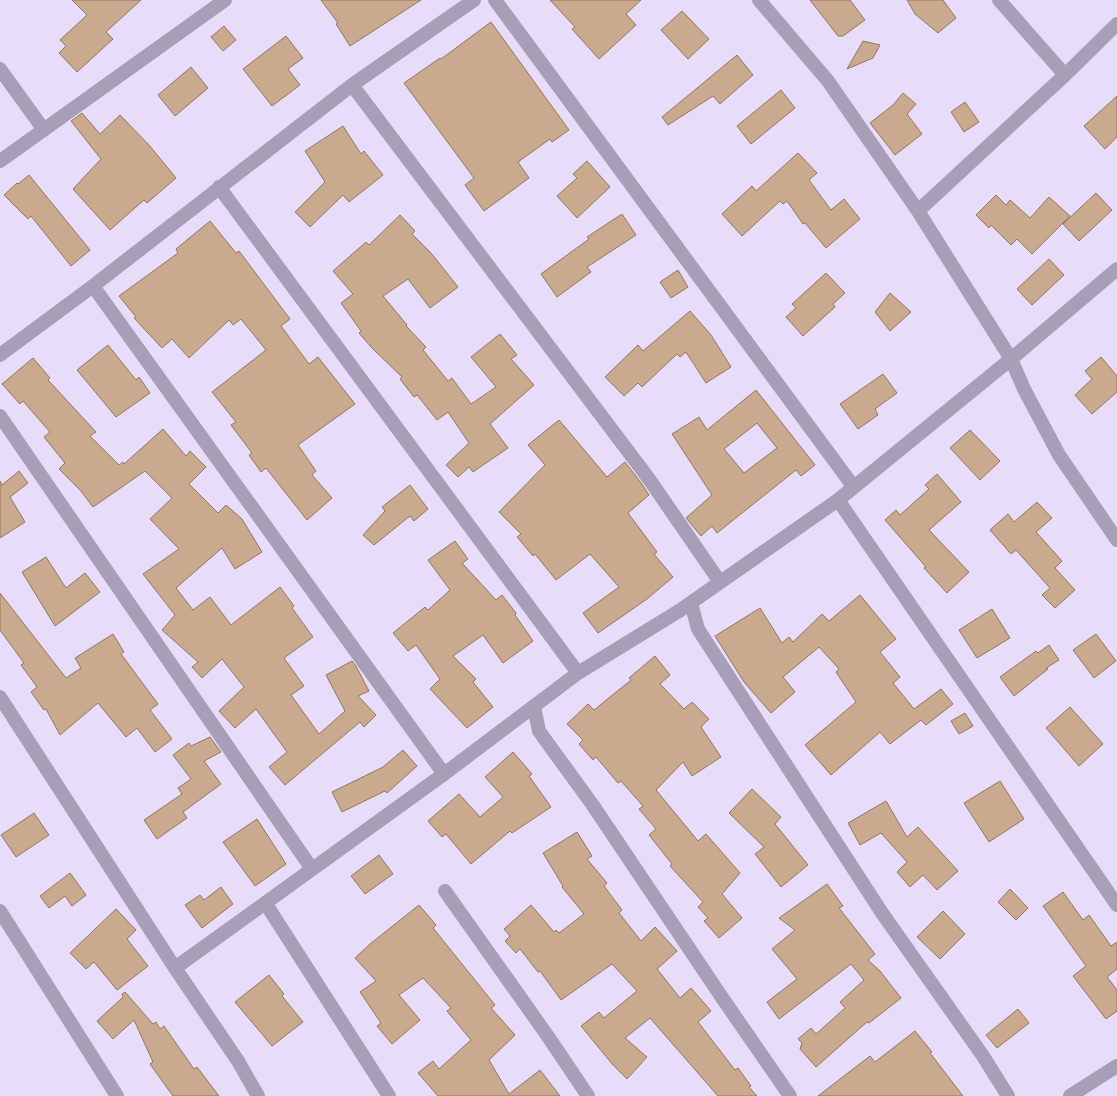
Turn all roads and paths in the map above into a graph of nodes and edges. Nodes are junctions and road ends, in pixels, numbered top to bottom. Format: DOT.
graph roads {
  1 [pos="225,0"];
  2 [pos="474,0"];
  3 [pos="495,0"];
  4 [pos="759,0"];
  5 [pos="999,0"];
  6 [pos="1117,24"];
  7 [pos="0,69"];
  8 [pos="1065,75"];
  9 [pos="352,85"];
  10 [pos="44,130"];
  11 [pos="0,162"];
  12 [pos="219,187"];
  13 [pos="918,211"];
  14 [pos="1117,269"];
  15 [pos="93,286"];
  16 [pos="0,355"];
  17 [pos="1010,359"];
  18 [pos="0,416"];
  19 [pos="853,486"];
  20 [pos="838,500"];
  21 [pos="1117,540"];
  22 [pos="720,582"];
  23 [pos="691,603"];
  24 [pos="578,673"];
  25 [pos="0,697"];
  26 [pos="534,707"];
  27 [pos="444,774"];
  28 [pos="312,869"];
  29 [pos="445,891"];
  30 [pos="266,904"];
  31 [pos="1117,905"];
  32 [pos="0,911"];
  33 [pos="175,968"];
  34 [pos="1117,1066"];
  35 [pos="116,1096"];
  36 [pos="258,1096"];
  37 [pos="388,1096"];
  38 [pos="588,1096"];
  39 [pos="790,1096"];
  40 [pos="1008,1096"];
  41 [pos="1070,1096"];
  1 -- 10 [label="street"];
  2 -- 9 [label="street"];
  3 -- 19 [label="street"];
  4 -- 13 [label="street"];
  5 -- 8 [label="street"];
  6 -- 8 [label="street"];
  7 -- 10 [label="street"];
  8 -- 13 [label="street"];
  9 -- 12 [label="street"];
  9 -- 22 [label="street"];
  10 -- 11 [label="street"];
  12 -- 15 [label="street"];
  12 -- 24 [label="street"];
  13 -- 17 [label="street"];
  14 -- 17 [label="street"];
  15 -- 16 [label="street"];
  15 -- 27 [label="street"];
  17 -- 19 [label="street"];
  17 -- 21 [label="street"];
  18 -- 28 [label="street"];
  19 -- 20 [label="street"];
  20 -- 22 [label="street"];
  20 -- 31 [label="street"];
  22 -- 23 [label="street"];
  23 -- 24 [label="street"];
  23 -- 40 [label="street"];
  24 -- 26 [label="street"];
  25 -- 33 [label="street"];
  26 -- 27 [label="street"];
  26 -- 39 [label="street"];
  27 -- 28 [label="street"];
  28 -- 30 [label="street"];
  29 -- 38 [label="street"];
  30 -- 33 [label="street"];
  30 -- 37 [label="street"];
  32 -- 35 [label="street"];
  33 -- 36 [label="street"];
  34 -- 41 [label="street"];
}
